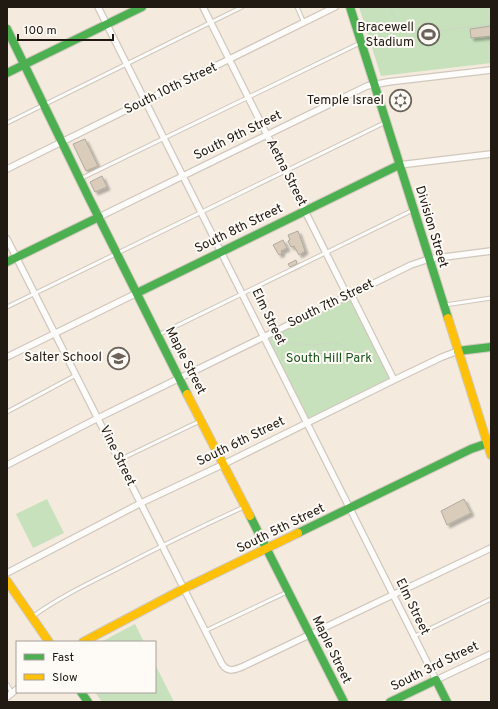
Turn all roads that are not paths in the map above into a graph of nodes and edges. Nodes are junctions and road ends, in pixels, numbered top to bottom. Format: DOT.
graph roads {
  1 [pos="98,7"];
  2 [pos="142,7"];
  3 [pos="203,7"];
  4 [pos="242,7"];
  5 [pos="297,7"];
  6 [pos="335,7"];
  7 [pos="350,7"];
  8 [pos="210,22"];
  9 [pos="304,23"];
  10 [pos="107,24"];
  11 [pos="7,29"];
  12 [pos="361,42"];
  13 [pos="229,60"];
  14 [pos="127,63"];
  15 [pos="24,65"];
  16 [pos="491,70"];
  17 [pos="7,73"];
  18 [pos="374,84"];
  19 [pos="248,97"];
  20 [pos="146,101"];
  21 [pos="43,105"];
  22 [pos="386,122"];
  23 [pos="7,123"];
  24 [pos="267,135"];
  25 [pos="165,138"];
  26 [pos="62,143"];
  27 [pos="491,154"];
  28 [pos="399,165"];
  29 [pos="7,169"];
  30 [pos="285,172"];
  31 [pos="184,176"];
  32 [pos="80,179"];
  33 [pos="305,210"];
  34 [pos="413,210"];
  35 [pos="202,212"];
  36 [pos="99,216"];
  37 [pos="7,239"];
  38 [pos="491,251"];
  39 [pos="222,252"];
  40 [pos="117,253"];
  41 [pos="326,253"];
  42 [pos="16,257"];
  43 [pos="428,259"];
  44 [pos="7,262"];
  45 [pos="35,293"];
  46 [pos="137,293"];
  47 [pos="242,293"];
  48 [pos="349,295"];
  49 [pos="491,298"];
  50 [pos="443,306"];
  51 [pos="7,307"];
  52 [pos="54,333"];
  53 [pos="158,335"];
  54 [pos="264,336"];
  55 [pos="491,347"];
  56 [pos="458,351"];
  57 [pos="7,357"];
  58 [pos="76,375"];
  59 [pos="180,378"];
  60 [pos="394,380"];
  61 [pos="7,412"];
  62 [pos="98,418"];
  63 [pos="202,420"];
  64 [pos="307,424"];
  65 [pos="489,442"];
  66 [pos="491,455"];
  67 [pos="119,460"];
  68 [pos="224,464"];
  69 [pos="7,465"];
  70 [pos="141,504"];
  71 [pos="245,506"];
  72 [pos="350,509"];
  73 [pos="162,545"];
  74 [pos="491,548"];
  75 [pos="267,549"];
  76 [pos="7,573"];
  77 [pos="7,580"];
  78 [pos="184,589"];
  79 [pos="288,591"];
  80 [pos="393,596"];
  81 [pos="491,599"];
  82 [pos="32,617"];
  83 [pos="205,631"];
  84 [pos="310,635"];
  85 [pos="414,637"];
  86 [pos="48,641"];
  87 [pos="85,641"];
  88 [pos="491,654"];
  89 [pos="436,680"];
  90 [pos="7,684"];
  91 [pos="15,691"];
  92 [pos="82,693"];
  93 [pos="7,697"];
  94 [pos="88,702"];
  95 [pos="344,702"];
  96 [pos="390,702"];
  97 [pos="447,702"];
  1 -- 10 [label="street, Elm Street"];
  2 -- 10 [label="street"];
  3 -- 8 [label="street, Aetna Street"];
  4 -- 8 [label="lane"];
  5 -- 9 [label="lane"];
  6 -- 9 [label="street, South 10th Street"];
  7 -- 12 [label="street, Division Street"];
  8 -- 13 [label="street, Aetna Street"];
  8 -- 14 [label="lane"];
  9 -- 13 [label="street, South 10th Street"];
  10 -- 14 [label="street, Elm Street"];
  10 -- 15 [label="street"];
  11 -- 15 [label="street, Maple Street"];
  12 -- 18 [label="street, Division Street"];
  12 -- 19 [label="lane"];
  13 -- 19 [label="street, Aetna Street"];
  13 -- 20 [label="street, South 10th Street"];
  14 -- 20 [label="street, Elm Street"];
  14 -- 21 [label="lane"];
  15 -- 17 [label="street"];
  15 -- 21 [label="street, Maple Street"];
  16 -- 18 [label="street, South 9th Street"];
  18 -- 22 [label="street, Division Street"];
  18 -- 24 [label="street, South 9th Street"];
  19 -- 24 [label="street, Aetna Street"];
  19 -- 25 [label="lane"];
  20 -- 25 [label="street, Elm Street"];
  20 -- 26 [label="street, South 10th Street"];
  21 -- 23 [label="lane"];
  21 -- 26 [label="street, Maple Street"];
  22 -- 28 [label="street, Division Street"];
  22 -- 30 [label="lane"];
  24 -- 30 [label="street, Aetna Street"];
  24 -- 31 [label="street, South 9th Street"];
  25 -- 31 [label="street, Elm Street"];
  25 -- 32 [label="lane"];
  26 -- 29 [label="street, South 10th Street"];
  26 -- 32 [label="street, Maple Street"];
  27 -- 28 [label="street, South 8th Street"];
  28 -- 33 [label="street, South 8th Street"];
  28 -- 34 [label="street, Division Street"];
  30 -- 33 [label="street, Aetna Street"];
  30 -- 35 [label="lane"];
  31 -- 35 [label="street, Elm Street"];
  31 -- 36 [label="street, South 9th Street"];
  32 -- 36 [label="street, Maple Street"];
  33 -- 39 [label="street, South 8th Street"];
  33 -- 41 [label="street, Aetna Street"];
  34 -- 41 [label="lane"];
  34 -- 43 [label="street, Division Street"];
  35 -- 39 [label="street, Elm Street"];
  35 -- 40 [label="lane"];
  36 -- 40 [label="street, Maple Street"];
  36 -- 42 [label="street, South 9th Street"];
  37 -- 42 [label="street, Vine Street"];
  38 -- 43 [label="street, South 7th Street"];
  39 -- 46 [label="street, South 8th Street"];
  39 -- 47 [label="street, Elm Street"];
  40 -- 45 [label="lane"];
  40 -- 46 [label="street, Maple Street"];
  41 -- 47 [label="lane"];
  41 -- 48 [label="street, Aetna Street"];
  42 -- 44 [label="street, South 9th Street"];
  42 -- 45 [label="street, Vine Street"];
  43 -- 48 [label="street, South 7th Street"];
  43 -- 50 [label="street, Division Street"];
  45 -- 51 [label="lane"];
  45 -- 52 [label="street, Vine Street"];
  46 -- 52 [label="street, South 8th Street"];
  46 -- 53 [label="street, Maple Street"];
  47 -- 53 [label="lane"];
  47 -- 54 [label="street, Elm Street"];
  48 -- 54 [label="street, South 7th Street"];
  48 -- 60 [label="street, Aetna Street"];
  49 -- 50 [label="lane"];
  50 -- 56 [label="street, Division Street"];
  52 -- 57 [label="street, South 8th Street"];
  52 -- 58 [label="street, Vine Street"];
  53 -- 59 [label="street, Maple Street"];
  54 -- 59 [label="street, South 7th Street"];
  54 -- 64 [label="street, Elm Street"];
  55 -- 56 [label="street, South 6th Street"];
  56 -- 60 [label="street, South 6th Street"];
  56 -- 65 [label="street, Division Street"];
  58 -- 61 [label="lane"];
  58 -- 62 [label="street, Vine Street"];
  59 -- 62 [label="street, South 7th Street"];
  59 -- 63 [label="street, Maple Street"];
  60 -- 64 [label="street, South 6th Street"];
  62 -- 67 [label="street, Vine Street"];
  62 -- 69 [label="street, South 7th Street"];
  63 -- 67 [label="lane"];
  63 -- 68 [label="street, Maple Street"];
  64 -- 68 [label="street, South 6th Street"];
  64 -- 72 [label="street, Elm Street"];
  65 -- 66 [label="street, Division Street"];
  65 -- 72 [label="street, South 5th Street"];
  67 -- 70 [label="street, Vine Street"];
  68 -- 70 [label="street, South 6th Street"];
  68 -- 71 [label="street, Maple Street"];
  70 -- 73 [label="street, Vine Street"];
  70 -- 76 [label="street, South 6th Street"];
  71 -- 73 [label="lane"];
  71 -- 75 [label="street, Maple Street"];
  72 -- 75 [label="street, South 5th Street"];
  72 -- 80 [label="street, Elm Street"];
  73 -- 78 [label="street, Vine Street"];
  73 -- 82 [label="lane"];
  74 -- 80 [label="street"];
  75 -- 78 [label="street, South 5th Street"];
  75 -- 79 [label="street, Maple Street"];
  77 -- 82 [label="street"];
  78 -- 83 [label="street, Vine Street"];
  78 -- 87 [label="street, South 5th Street"];
  79 -- 83 [label="lane"];
  79 -- 84 [label="street, Maple Street"];
  80 -- 84 [label="street"];
  80 -- 85 [label="street, Elm Street"];
  81 -- 85 [label="lane"];
  82 -- 86 [label="street"];
  83 -- 84 [label="street, Vine Street"];
  84 -- 95 [label="street, Maple Street"];
  85 -- 89 [label="street, Elm Street"];
  88 -- 89 [label="street, South 3rd Street"];
  89 -- 96 [label="street, South 3rd Street"];
  89 -- 97 [label="street, Elm Street"];
  90 -- 91 [label="lane"];
  91 -- 93 [label="street"];
  92 -- 94 [label="street"];
}
